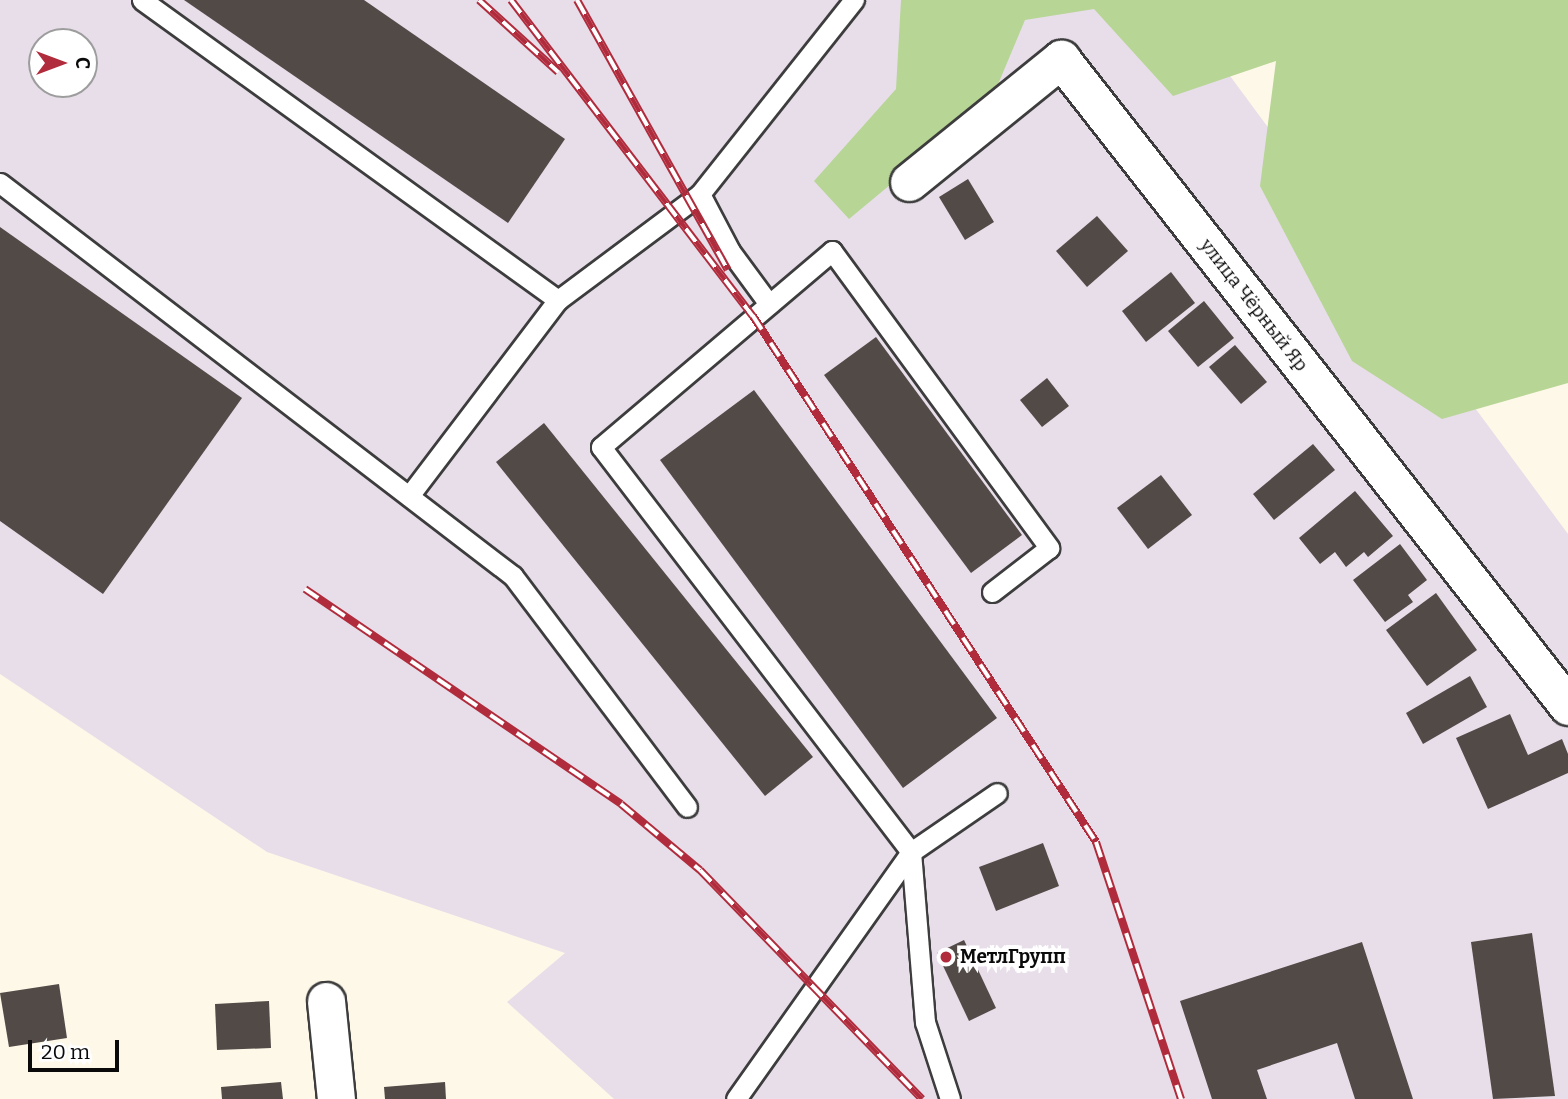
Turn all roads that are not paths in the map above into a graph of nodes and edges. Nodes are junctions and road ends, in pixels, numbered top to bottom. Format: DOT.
graph roads {
  1 [pos="142,0"];
  2 [pos="854,0"];
  3 [pos="909,181"];
  4 [pos="0,183"];
  5 [pos="700,194"];
  6 [pos="558,300"];
  7 [pos="769,304"];
  8 [pos="409,496"];
  9 [pos="992,592"];
  10 [pos="1568,706"];
  11 [pos="997,793"];
  12 [pos="687,807"];
  13 [pos="911,852"];
  14 [pos="326,1001"];
  15 [pos="336,1099"];
  16 [pos="736,1099"];
  17 [pos="950,1099"];
  1 -- 6 [label="lane"];
  2 -- 5 [label="lane"];
  3 -- 10 [label="street, улица Чёрный Яр"];
  4 -- 8 [label="lane"];
  5 -- 6 [label="lane"];
  5 -- 7 [label="lane"];
  6 -- 8 [label="lane"];
  7 -- 9 [label="lane"];
  7 -- 13 [label="lane"];
  8 -- 12 [label="lane"];
  11 -- 13 [label="lane"];
  13 -- 16 [label="lane"];
  13 -- 17 [label="lane"];
  14 -- 15 [label="street"];
}
